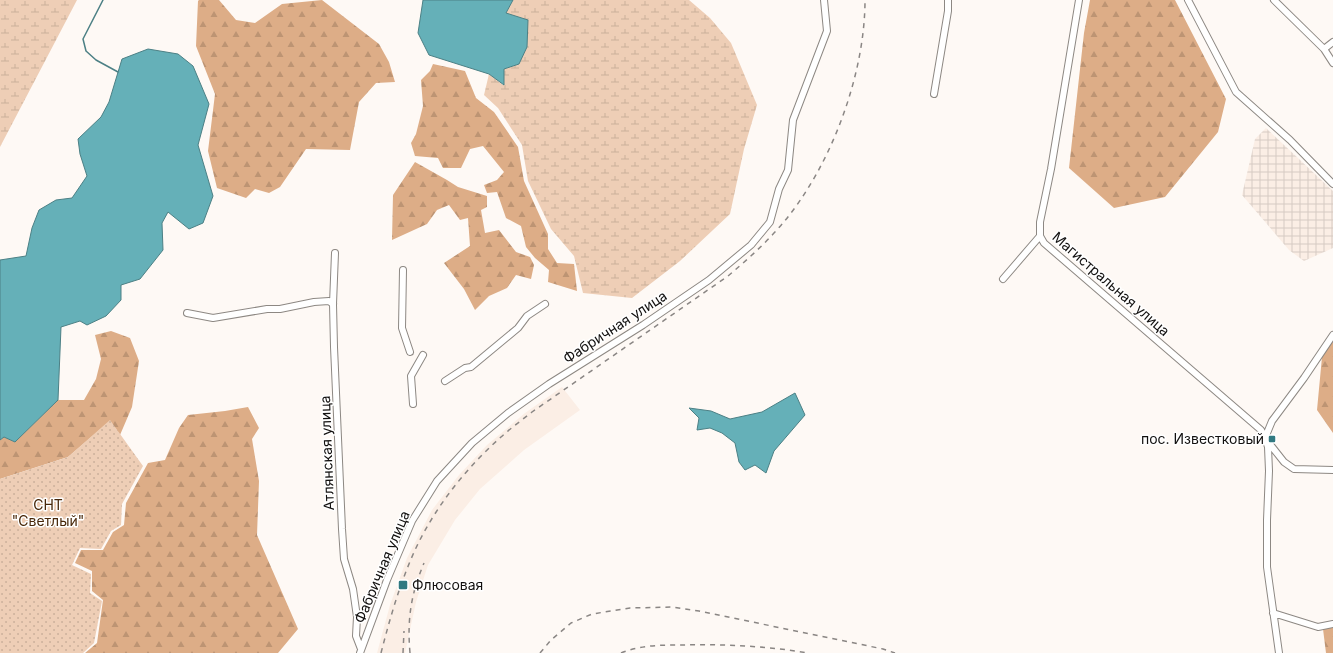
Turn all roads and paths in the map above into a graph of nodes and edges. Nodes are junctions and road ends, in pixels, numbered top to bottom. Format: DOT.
graph roads {
  1 [pos="824,0"];
  2 [pos="948,0"];
  3 [pos="1079,0"];
  4 [pos="1188,0"];
  5 [pos="1274,0"];
  6 [pos="1333,42"];
  7 [pos="1324,49"];
  8 [pos="1333,63"];
  9 [pos="934,94"];
  10 [pos="1333,184"];
  11 [pos="1040,236"];
  12 [pos="335,253"];
  13 [pos="403,270"];
  14 [pos="1003,279"];
  15 [pos="333,304"];
  16 [pos="545,304"];
  17 [pos="187,313"];
  18 [pos="1333,335"];
  19 [pos="410,352"];
  20 [pos="423,355"];
  21 [pos="445,381"];
  22 [pos="413,404"];
  23 [pos="1265,438"];
  24 [pos="1333,470"];
  25 [pos="1273,614"];
  26 [pos="1333,624"];
  27 [pos="361,651"];
  28 [pos="1279,653"];
  1 -- 27 [label="street, Фабричная улица"];
  2 -- 9 [label="street"];
  3 -- 11 [label="street, Магистральная улица"];
  4 -- 10 [label="street"];
  5 -- 7 [label="street"];
  6 -- 7 [label="street"];
  7 -- 8 [label="street"];
  11 -- 14 [label="street"];
  11 -- 23 [label="street, Магистральная улица"];
  12 -- 15 [label="street, Атлянская улица"];
  13 -- 19 [label="street"];
  15 -- 17 [label="street"];
  15 -- 27 [label="street, Атлянская улица"];
  16 -- 21 [label="street"];
  18 -- 23 [label="street"];
  20 -- 22 [label="street"];
  23 -- 24 [label="street"];
  23 -- 25 [label="street, Магистральная улица"];
  25 -- 26 [label="street"];
  25 -- 28 [label="street, Магистральная улица"];
}
